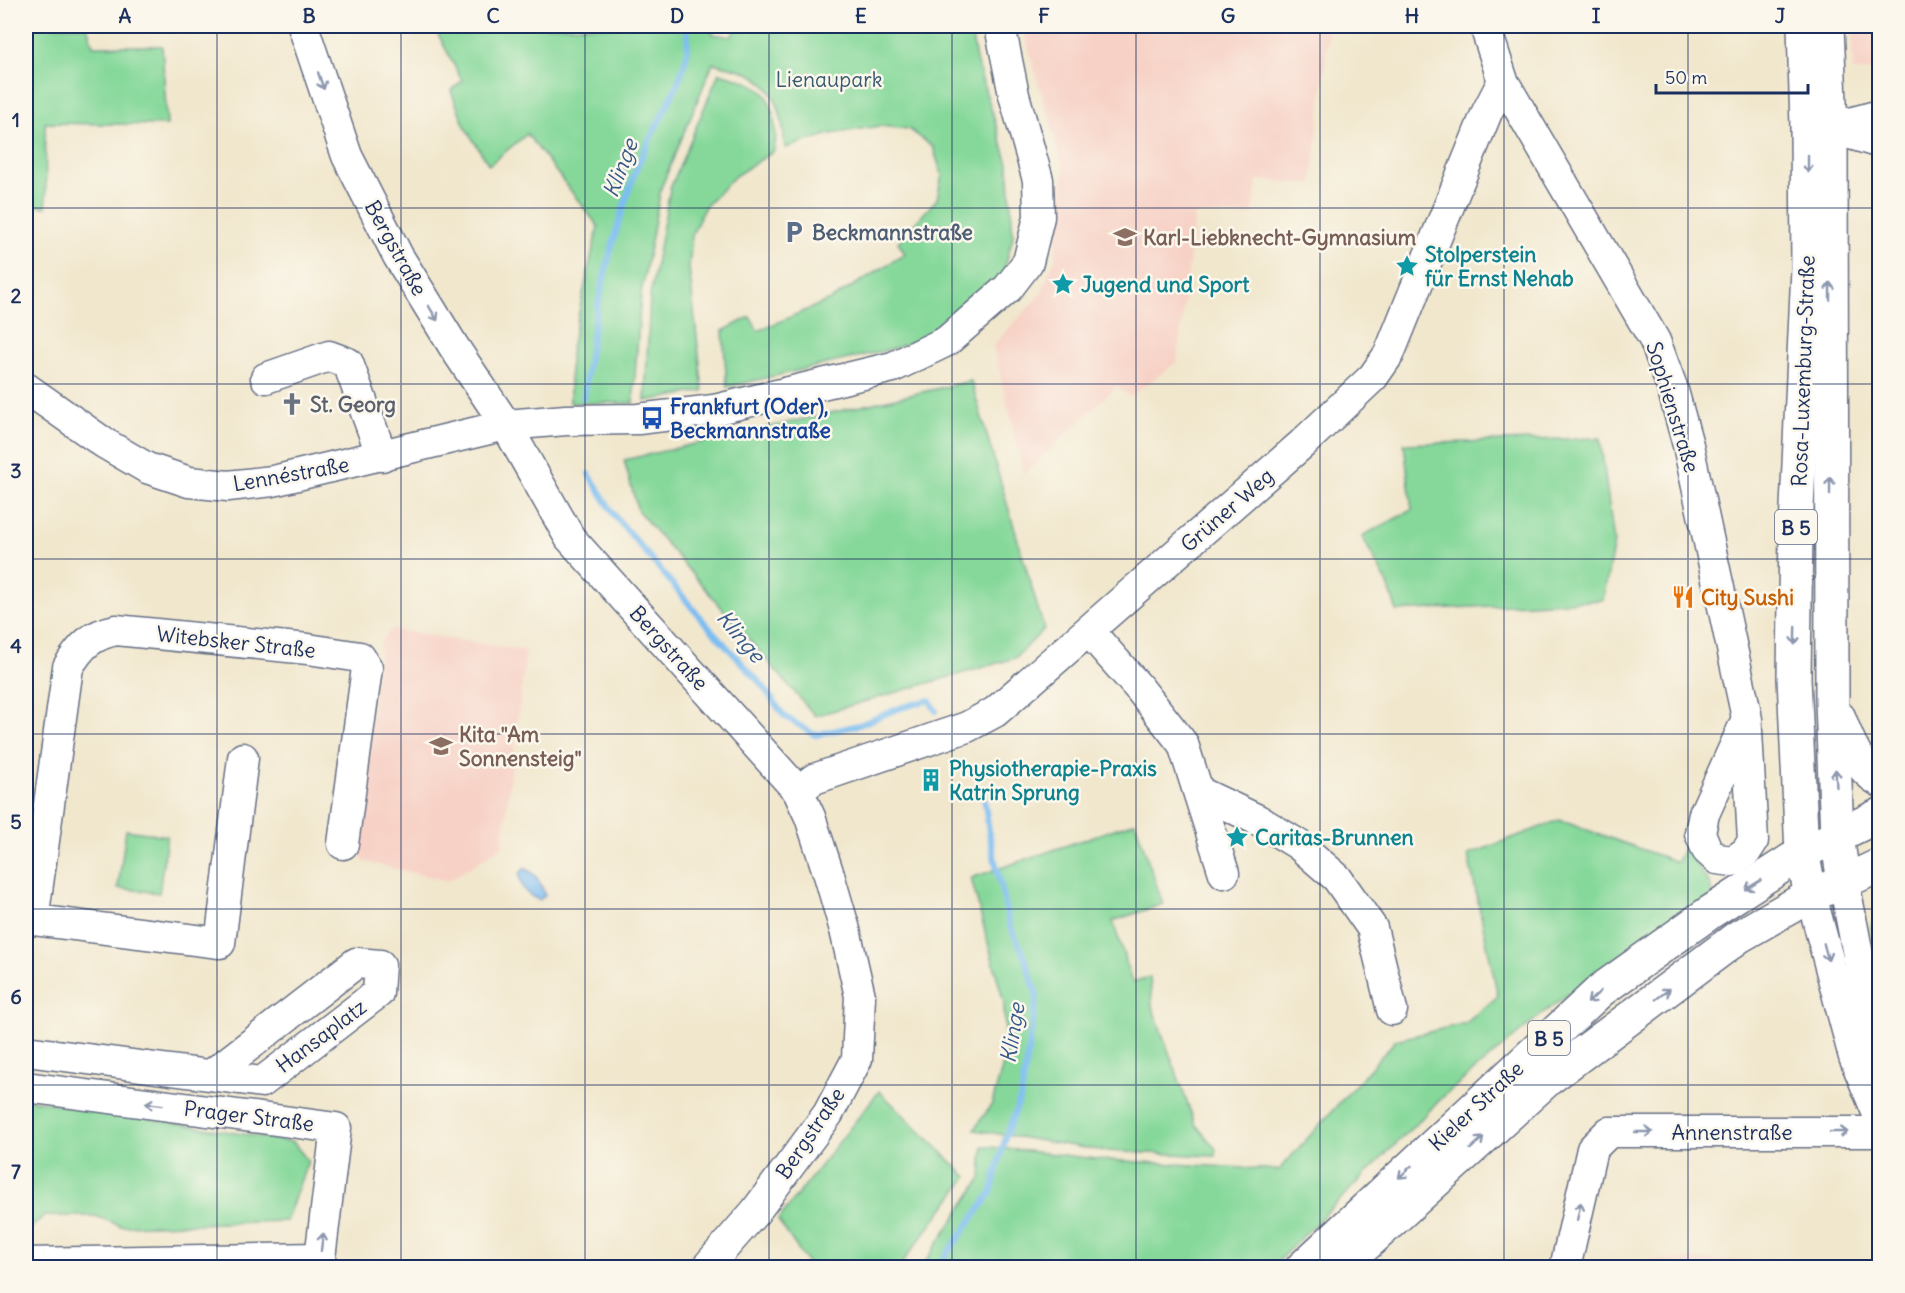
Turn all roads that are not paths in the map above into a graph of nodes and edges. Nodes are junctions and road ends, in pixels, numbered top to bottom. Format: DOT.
graph roads {
  1 [pos="303,26"];
  2 [pos="1000,26"];
  3 [pos="1485,26"];
  4 [pos="1804,26"];
  5 [pos="1827,26"];
  6 [pos="1503,81"];
  7 [pos="1880,115"];
  8 [pos="1819,128"];
  9 [pos="1880,143"];
  10 [pos="266,378"];
  11 [pos="26,388"];
  12 [pos="506,425"];
  13 [pos="382,456"];
  14 [pos="1089,631"];
  15 [pos="1832,701"];
  16 [pos="1747,719"];
  17 [pos="243,758"];
  18 [pos="1880,780"];
  19 [pos="798,792"];
  20 [pos="1199,792"];
  21 [pos="38,796"];
  22 [pos="1880,815"];
  23 [pos="1837,837"];
  24 [pos="344,844"];
  25 [pos="1803,854"];
  26 [pos="1880,865"];
  27 [pos="1224,873"];
  28 [pos="1844,882"];
  29 [pos="1811,895"];
  30 [pos="29,920"];
  31 [pos="1392,1010"];
  32 [pos="26,1051"];
  33 [pos="211,1075"];
  34 [pos="1880,1081"];
  35 [pos="26,1087"];
  36 [pos="1880,1119"];
  37 [pos="1880,1132"];
  38 [pos="26,1263"];
  39 [pos="706,1268"];
  40 [pos="1302,1268"];
  41 [pos="1340,1268"];
  42 [pos="1565,1268"];
  1 -- 12 [label="street, Bergstraße, one-way"];
  2 -- 12 [label="street"];
  3 -- 6 [label="street, Sophienstraße"];
  4 -- 8 [label="main road, Rosa-Luxemburg-Straße / B 5"];
  5 -- 8 [label="main road, Rosa-Luxemburg-Straße / B 5"];
  6 -- 14 [label="street, Grüner Weg"];
  6 -- 16 [label="street, Sophienstraße"];
  7 -- 8 [label="street"];
  8 -- 9 [label="street"];
  15 -- 8 [label="main road, Rosa-Luxemburg-Straße / B 5, one-way"];
  8 -- 25 [label="main road, Rosa-Luxemburg-Straße / B 5, one-way"];
  10 -- 13 [label="street"];
  11 -- 13 [label="street, Lennéstraße"];
  12 -- 13 [label="street, Lennéstraße"];
  12 -- 19 [label="street, Bergstraße"];
  14 -- 19 [label="street, Grüner Weg"];
  14 -- 20 [label="street"];
  15 -- 18 [label="main road"];
  23 -- 15 [label="main road, Rosa-Luxemburg-Straße / B 5, one-way"];
  17 -- 30 [label="street, Witebsker Straße"];
  19 -- 39 [label="street, Bergstraße"];
  20 -- 27 [label="street"];
  20 -- 31 [label="street"];
  21 -- 24 [label="street, Witebsker Straße"];
  21 -- 30 [label="street, Witebsker Straße"];
  22 -- 23 [label="main road, Kieler Straße"];
  23 -- 25 [label="main road, Kieler Straße / B 5"];
  23 -- 28 [label="main road, Rosa-Luxemburg-Straße / B 5"];
  25 -- 29 [label="main road, Rosa-Luxemburg-Straße / B 5"];
  25 -- 40 [label="main road, Kieler Straße / B 5, one-way"];
  26 -- 28 [label="main road, Kieler Straße"];
  28 -- 29 [label="main road, Kieler Straße / B 5"];
  28 -- 34 [label="street"];
  29 -- 36 [label="street, one-way"];
  41 -- 29 [label="main road, Kieler Straße / B 5, one-way"];
  32 -- 33 [label="street, Hansaplatz"];
  33 -- 33 [label="street, Hansaplatz"];
  38 -- 35 [label="street, Prager Straße, one-way"];
  42 -- 37 [label="street, Annenstraße, one-way"];
}
